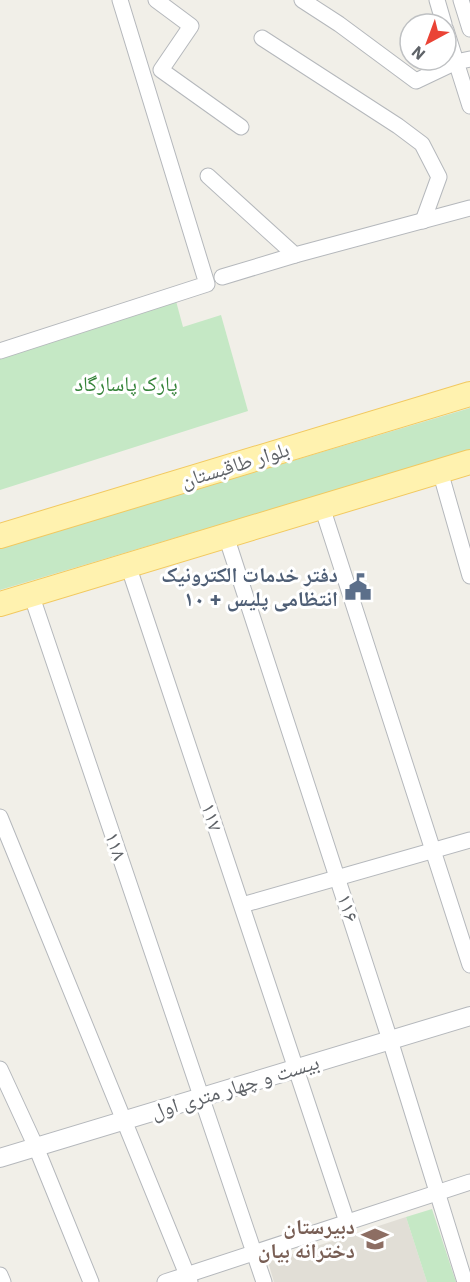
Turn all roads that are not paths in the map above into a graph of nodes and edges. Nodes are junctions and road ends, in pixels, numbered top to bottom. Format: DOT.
graph roads {
  1 [pos="120,0"];
  2 [pos="156,0"];
  3 [pos="302,0"];
  4 [pos="461,0"];
  5 [pos="470,29"];
  6 [pos="262,38"];
  7 [pos="463,60"];
  8 [pos="470,106"];
  9 [pos="242,127"];
  10 [pos="208,176"];
  11 [pos="470,208"];
  12 [pos="423,221"];
  13 [pos="295,255"];
  14 [pos="222,278"];
  15 [pos="0,351"];
  16 [pos="470,394"];
  17 [pos="470,462"];
  18 [pos="440,471"];
  19 [pos="322,507"];
  20 [pos="0,536"];
  21 [pos="226,536"];
  22 [pos="128,565"];
  23 [pos="470,576"];
  24 [pos="31,594"];
  25 [pos="0,604"];
  26 [pos="0,817"];
  27 [pos="470,840"];
  28 [pos="433,850"];
  29 [pos="338,878"];
  30 [pos="242,905"];
  31 [pos="470,965"];
  32 [pos="470,1016"];
  33 [pos="390,1040"];
  34 [pos="296,1068"];
  35 [pos="0,1069"];
  36 [pos="200,1097"];
  37 [pos="126,1120"];
  38 [pos="36,1147"];
  39 [pos="0,1158"];
  40 [pos="470,1182"];
  41 [pos="438,1193"];
  42 [pos="347,1222"];
  43 [pos="254,1252"];
  44 [pos="0,1275"];
  45 [pos="189,1278"];
  46 [pos="3,1282"];
  47 [pos="91,1282"];
  48 [pos="165,1282"];
  49 [pos="264,1282"];
  50 [pos="465,1282"];
  1 -- 15 [label="street"];
  2 -- 9 [label="street"];
  3 -- 7 [label="street"];
  4 -- 5 [label="street"];
  6 -- 12 [label="street"];
  7 -- 8 [label="street"];
  10 -- 13 [label="street"];
  11 -- 12 [label="street"];
  12 -- 13 [label="street"];
  13 -- 14 [label="street"];
  16 -- 20 [label="main road, بلوار طاقبستان"];
  17 -- 18 [label="main road"];
  18 -- 19 [label="main road"];
  18 -- 23 [label="street"];
  19 -- 21 [label="main road"];
  19 -- 28 [label="street"];
  21 -- 22 [label="main road"];
  21 -- 29 [label="street, ۱۱۶"];
  22 -- 24 [label="main road"];
  22 -- 30 [label="street, ۱۱۷"];
  24 -- 25 [label="main road"];
  24 -- 36 [label="street, ۱۱۸"];
  26 -- 37 [label="street"];
  27 -- 28 [label="street"];
  28 -- 29 [label="street"];
  28 -- 31 [label="street"];
  29 -- 30 [label="street"];
  29 -- 33 [label="street, ۱۱۶"];
  30 -- 34 [label="street, ۱۱۷"];
  32 -- 33 [label="street, بیست و چهار متری اول"];
  33 -- 34 [label="street, بیست و چهار متری اول"];
  33 -- 41 [label="street, ۱۱۶"];
  34 -- 36 [label="street, بیست و چهار متری اول"];
  34 -- 42 [label="street, ۱۱۷"];
  35 -- 38 [label="street"];
  36 -- 37 [label="street, بیست و چهار متری اول"];
  36 -- 43 [label="street, ۱۱۸"];
  37 -- 38 [label="street, بیست و چهار متری اول"];
  37 -- 45 [label="street"];
  38 -- 39 [label="street, بیست و چهار متری اول"];
  38 -- 47 [label="street"];
  40 -- 41 [label="street"];
  41 -- 42 [label="street"];
  41 -- 50 [label="street, ۱۱۶"];
  42 -- 43 [label="street"];
  43 -- 45 [label="street"];
  43 -- 49 [label="street, ۱۱۸"];
  44 -- 46 [label="street"];
  45 -- 48 [label="street"];
}
